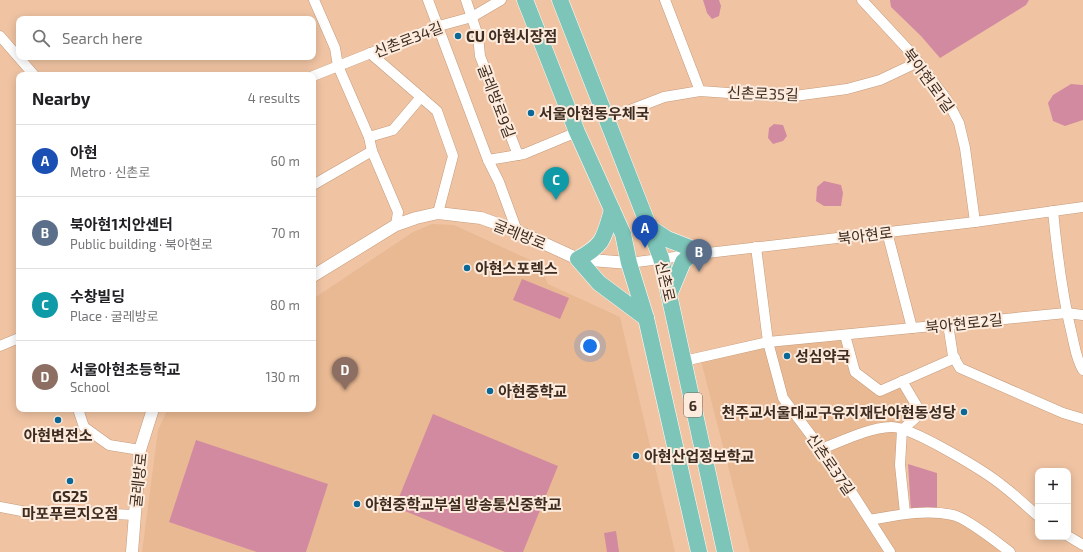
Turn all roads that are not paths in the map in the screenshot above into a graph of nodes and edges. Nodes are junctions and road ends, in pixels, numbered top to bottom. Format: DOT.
graph roads {
  1 [pos="314,0"];
  2 [pos="428,0"];
  3 [pos="466,0"];
  4 [pos="500,0"];
  5 [pos="525,0"];
  6 [pos="560,0"];
  7 [pos="665,0"];
  8 [pos="862,0"];
  9 [pos="472,17"];
  10 [pos="439,26"];
  11 [pos="0,36"];
  12 [pos="370,53"];
  13 [pos="16,54"];
  14 [pos="21,60"];
  15 [pos="918,62"];
  16 [pos="338,66"];
  17 [pos="31,72"];
  18 [pos="316,75"];
  19 [pos="700,91"];
  20 [pos="421,97"];
  21 [pos="606,119"];
  22 [pos="577,132"];
  23 [pos="369,138"];
  24 [pos="372,151"];
  25 [pos="518,154"];
  26 [pos="488,160"];
  27 [pos="316,183"];
  28 [pos="1083,207"];
  29 [pos="612,210"];
  30 [pos="1053,211"];
  31 [pos="438,213"];
  32 [pos="975,222"];
  33 [pos="396,225"];
  34 [pos="649,227"];
  35 [pos="517,231"];
  36 [pos="887,232"];
  37 [pos="756,247"];
  38 [pos="697,254"];
  39 [pos="578,259"];
  40 [pos="654,259"];
  41 [pos="629,264"];
  42 [pos="316,274"];
  43 [pos="669,295"];
  44 [pos="1066,313"];
  45 [pos="1083,315"];
  46 [pos="646,318"];
  47 [pos="948,324"];
  48 [pos="912,328"];
  49 [pos="846,334"];
  50 [pos="16,339"];
  51 [pos="768,342"];
  52 [pos="0,346"];
  53 [pos="955,358"];
  54 [pos="684,361"];
  55 [pos="1083,370"];
  56 [pos="902,381"];
  57 [pos="79,412"];
  58 [pos="152,412"];
  59 [pos="1083,419"];
  60 [pos="902,430"];
  61 [pos="821,449"];
  62 [pos="140,450"];
  63 [pos="0,508"];
  64 [pos="906,513"];
  65 [pos="1035,514"];
  66 [pos="135,515"];
  67 [pos="870,520"];
  68 [pos="1071,538"];
  69 [pos="1083,546"];
  70 [pos="132,552"];
  71 [pos="699,552"];
  72 [pos="726,552"];
  73 [pos="890,552"];
  74 [pos="1010,552"];
  1 -- 16 [label="street"];
  2 -- 10 [label="street, 굴레방로9길"];
  3 -- 9 [label="street, 굴레방로9길"];
  4 -- 9 [label="street, 신촌로34길"];
  5 -- 22 [label="main road, 신촌로 / 6"];
  6 -- 21 [label="main road, 신촌로 / 6"];
  7 -- 19 [label="street"];
  8 -- 15 [label="street, 북아현로1길"];
  9 -- 10 [label="street, 신촌로34길"];
  9 -- 25 [label="street, 굴레방로9길"];
  10 -- 12 [label="street, 신촌로34길"];
  10 -- 26 [label="street, 굴레방로9길"];
  11 -- 13 [label="street"];
  12 -- 16 [label="street, 신촌로34길"];
  12 -- 20 [label="street"];
  14 -- 17 [label="street"];
  15 -- 19 [label="street, 신촌로35길"];
  15 -- 32 [label="street, 북아현로1길"];
  16 -- 18 [label="street, 신촌로34길"];
  16 -- 23 [label="street"];
  19 -- 21 [label="street, 신촌로35길"];
  20 -- 23 [label="street"];
  20 -- 31 [label="street"];
  21 -- 34 [label="main road, 신촌로 / 6"];
  22 -- 25 [label="street"];
  22 -- 29 [label="main road, 신촌로 / 6"];
  23 -- 24 [label="street"];
  24 -- 27 [label="street"];
  24 -- 33 [label="street"];
  25 -- 26 [label="street, 굴레방로9길"];
  26 -- 35 [label="street, 굴레방로9길"];
  28 -- 30 [label="street, 북아현로"];
  29 -- 39 [label="main road"];
  29 -- 41 [label="main road, 신촌로 / 6"];
  30 -- 32 [label="street, 북아현로"];
  30 -- 44 [label="street"];
  31 -- 33 [label="street, 굴레방로"];
  31 -- 35 [label="street, 굴레방로"];
  32 -- 36 [label="street, 북아현로"];
  33 -- 42 [label="street, 굴레방로"];
  34 -- 38 [label="main road"];
  34 -- 40 [label="main road, 신촌로 / 6"];
  35 -- 39 [label="street, 굴레방로"];
  36 -- 37 [label="street, 북아현로"];
  36 -- 48 [label="street, 북아현로2길"];
  37 -- 38 [label="street, 북아현로"];
  37 -- 51 [label="street, 신촌로37길"];
  38 -- 40 [label="street, 북아현로"];
  38 -- 43 [label="main road"];
  39 -- 41 [label="street, 굴레방로"];
  39 -- 46 [label="main road"];
  40 -- 41 [label="street, 굴레방로"];
  40 -- 43 [label="main road, 신촌로 / 6"];
  41 -- 46 [label="main road, 신촌로 / 6"];
  43 -- 54 [label="main road, 신촌로 / 6"];
  44 -- 45 [label="street, 북아현로2길"];
  44 -- 47 [label="street, 북아현로2길"];
  44 -- 55 [label="street"];
  46 -- 71 [label="main road, 신촌로 / 6"];
  47 -- 48 [label="street, 북아현로2길"];
  47 -- 53 [label="street"];
  48 -- 49 [label="street"];
  49 -- 51 [label="street"];
  49 -- 56 [label="street"];
  50 -- 52 [label="street"];
  51 -- 54 [label="street"];
  51 -- 61 [label="street, 신촌로37길"];
  53 -- 56 [label="street"];
  53 -- 59 [label="street"];
  54 -- 72 [label="main road, 신촌로 / 6"];
  56 -- 60 [label="street"];
  57 -- 62 [label="street"];
  58 -- 62 [label="street, 굴레방로"];
  60 -- 61 [label="street"];
  60 -- 64 [label="street"];
  60 -- 65 [label="street"];
  61 -- 67 [label="street, 신촌로37길"];
  62 -- 66 [label="street, 굴레방로"];
  63 -- 66 [label="street"];
  64 -- 67 [label="street"];
  64 -- 74 [label="street"];
  66 -- 70 [label="street, 굴레방로"];
  67 -- 73 [label="street, 신촌로37길"];
  68 -- 69 [label="street"];
}
